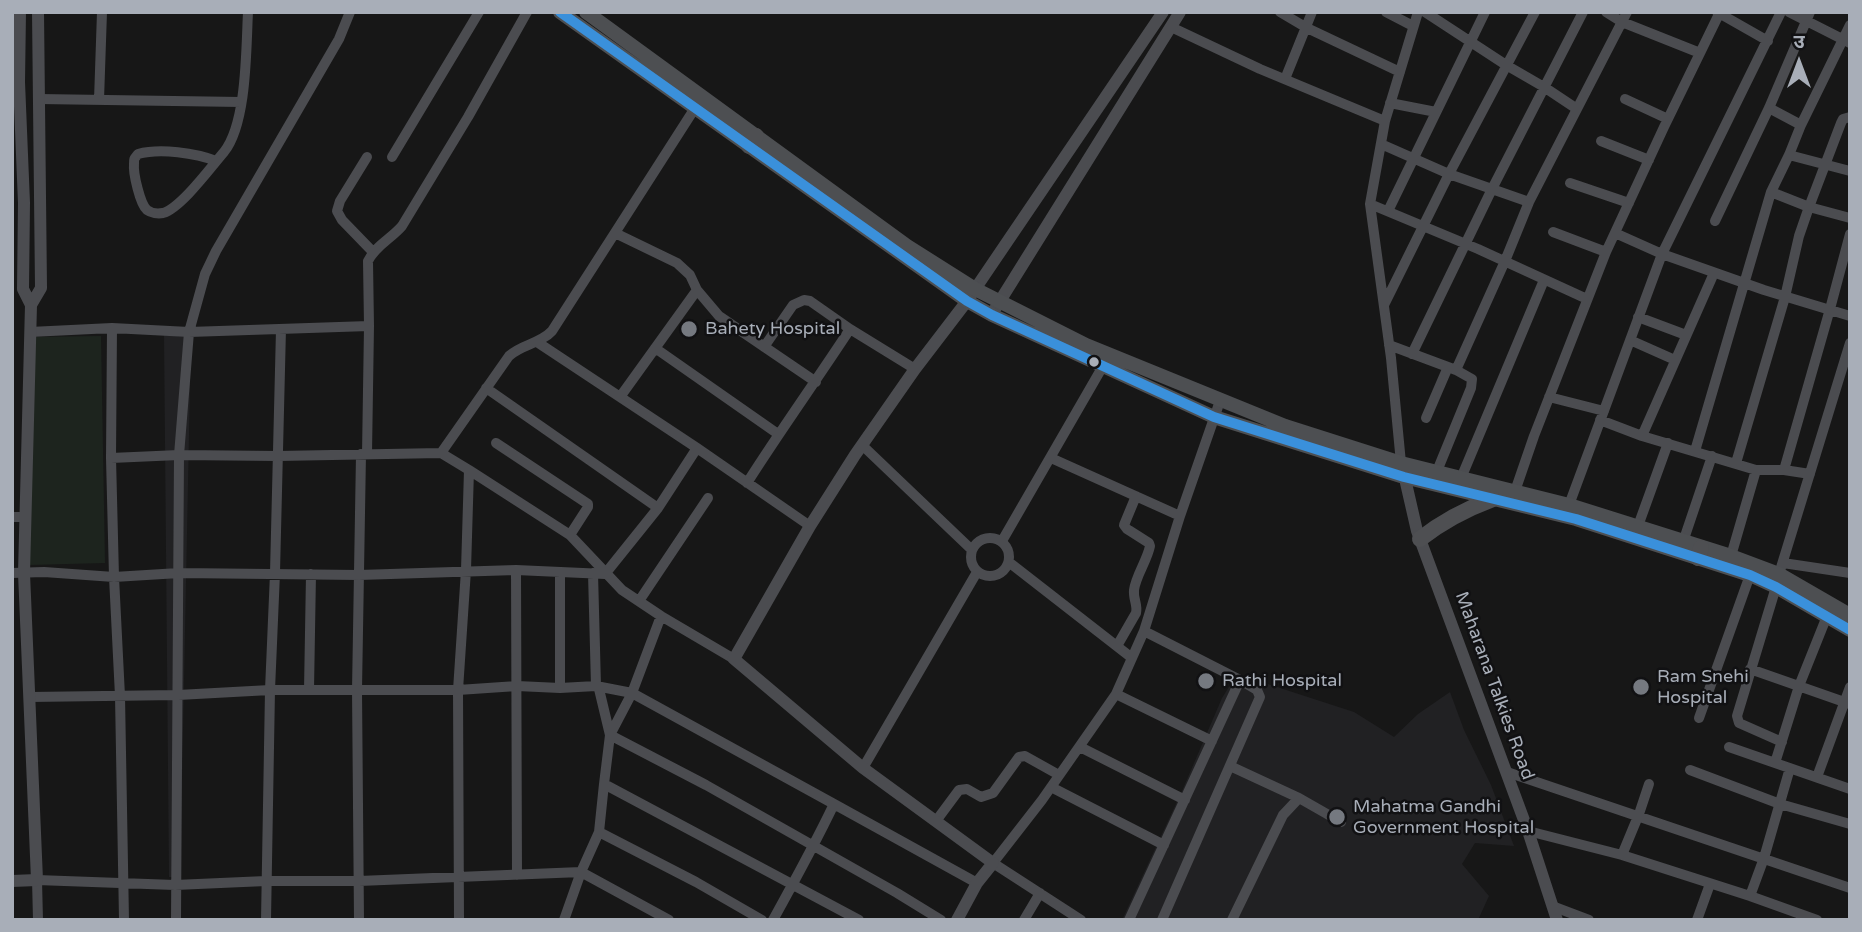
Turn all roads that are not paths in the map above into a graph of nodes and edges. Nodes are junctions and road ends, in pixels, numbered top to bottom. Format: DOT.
graph roads {
  1 [pos="20,12"];
  2 [pos="38,12"];
  3 [pos="102,12"];
  4 [pos="248,12"];
  5 [pos="350,12"];
  6 [pos="479,12"];
  7 [pos="527,12"];
  8 [pos="560,12"];
  9 [pos="586,12"];
  10 [pos="1163,12"];
  11 [pos="1180,12"];
  12 [pos="1280,12"];
  13 [pos="1312,12"];
  14 [pos="1387,12"];
  15 [pos="1418,12"];
  16 [pos="1425,12"];
  17 [pos="1485,12"];
  18 [pos="1535,12"];
  19 [pos="1583,12"];
  20 [pos="1606,12"];
  21 [pos="1781,12"];
  22 [pos="1788,12"];
  23 [pos="1719,13"];
  24 [pos="1437,15"];
  25 [pos="1625,17"];
  26 [pos="1808,17"];
  27 [pos="1850,25"];
  28 [pos="1413,26"];
  29 [pos="1171,27"];
  30 [pos="1307,28"];
  31 [pos="1768,41"];
  32 [pos="1846,41"];
  33 [pos="1470,42"];
  34 [pos="1700,53"];
  35 [pos="1506,65"];
  36 [pos="1400,72"];
  37 [pos="1285,79"];
  38 [pos="1544,87"];
  39 [pos="39,99"];
  40 [pos="1625,99"];
  41 [pos="99,100"];
  42 [pos="241,102"];
  43 [pos="1390,103"];
  44 [pos="695,108"];
  45 [pos="1769,108"];
  46 [pos="1577,109"];
  47 [pos="1436,113"];
  48 [pos="1850,117"];
  49 [pos="1668,119"];
  50 [pos="1385,121"];
  51 [pos="1801,125"];
  52 [pos="752,141"];
  53 [pos="1601,141"];
  54 [pos="1381,144"];
  55 [pos="1789,155"];
  56 [pos="367,157"];
  57 [pos="392,157"];
  58 [pos="1413,159"];
  59 [pos="1648,160"];
  60 [pos="216,161"];
  61 [pos="1825,165"];
  62 [pos="1850,171"];
  63 [pos="1449,174"];
  64 [pos="17,179"];
  65 [pos="1570,183"];
  66 [pos="1492,189"];
  67 [pos="1771,192"];
  68 [pos="1529,202"];
  69 [pos="1629,203"];
  70 [pos="1370,204"];
  71 [pos="1809,207"];
  72 [pos="1388,212"];
  73 [pos="1850,218"];
  74 [pos="1715,221"];
  75 [pos="1424,226"];
  76 [pos="1553,232"];
  77 [pos="615,233"];
  78 [pos="1615,233"];
  79 [pos="1850,234"];
  80 [pos="1466,244"];
  81 [pos="373,251"];
  82 [pos="1606,252"];
  83 [pos="1662,254"];
  84 [pos="1505,261"];
  85 [pos="1714,273"];
  86 [pos="1544,279"];
  87 [pos="1746,284"];
  88 [pos="697,290"];
  89 [pos="971,295"];
  90 [pos="1786,297"];
  91 [pos="1587,299"];
  92 [pos="31,304"];
  93 [pos="1384,305"];
  94 [pos="995,308"];
  95 [pos="1830,309"];
  96 [pos="1850,316"];
  97 [pos="1638,317"];
  98 [pos="369,326"];
  99 [pos="112,328"];
  100 [pos="281,329"];
  101 [pos="849,329"];
  102 [pos="30,332"];
  103 [pos="190,332"];
  104 [pos="1686,335"];
  105 [pos="1630,340"];
  106 [pos="537,342"];
  107 [pos="1850,344"];
  108 [pos="1389,345"];
  109 [pos="764,347"];
  110 [pos="655,348"];
  111 [pos="1412,354"];
  112 [pos="1675,360"];
  113 [pos="1103,366"];
  114 [pos="915,369"];
  115 [pos="1452,369"];
  116 [pos="816,382"];
  117 [pos="486,388"];
  118 [pos="620,397"];
  119 [pos="1549,397"];
  120 [pos="1220,401"];
  121 [pos="1602,415"];
  122 [pos="1214,417"];
  123 [pos="1426,418"];
  124 [pos="778,434"];
  125 [pos="1642,436"];
  126 [pos="496,443"];
  127 [pos="1668,443"];
  128 [pos="862,444"];
  129 [pos="697,448"];
  130 [pos="1695,452"];
  131 [pos="441,453"];
  132 [pos="364,454"];
  133 [pos="180,455"];
  134 [pos="278,456"];
  135 [pos="1712,456"];
  136 [pos="111,458"];
  137 [pos="1051,458"];
  138 [pos="1736,464"];
  139 [pos="469,470"];
  140 [pos="1403,470"];
  141 [pos="1756,470"];
  142 [pos="1783,470"];
  143 [pos="1810,474"];
  144 [pos="1435,478"];
  145 [pos="747,483"];
  146 [pos="1459,484"];
  147 [pos="1136,496"];
  148 [pos="708,498"];
  149 [pos="1513,498"];
  150 [pos="1493,499"];
  151 [pos="1569,505"];
  152 [pos="658,508"];
  153 [pos="1180,516"];
  154 [pos="19,517"];
  155 [pos="810,526"];
  156 [pos="1638,526"];
  157 [pos="570,535"];
  158 [pos="1420,539"];
  159 [pos="1002,541"];
  160 [pos="1683,542"];
  161 [pos="972,550"];
  162 [pos="1700,553"];
  163 [pos="1731,556"];
  164 [pos="1010,563"];
  165 [pos="466,570"];
  166 [pos="516,570"];
  167 [pos="560,572"];
  168 [pos="977,572"];
  169 [pos="18,573"];
  170 [pos="179,573"];
  171 [pos="275,573"];
  172 [pos="593,573"];
  173 [pos="1850,573"];
  174 [pos="311,574"];
  175 [pos="605,574"];
  176 [pos="359,575"];
  177 [pos="1751,575"];
  178 [pos="1779,575"];
  179 [pos="114,577"];
  180 [pos="639,601"];
  181 [pos="1850,615"];
  182 [pos="661,616"];
  183 [pos="1827,617"];
  184 [pos="1850,630"];
  185 [pos="1144,631"];
  186 [pos="1117,646"];
  187 [pos="1132,658"];
  188 [pos="734,659"];
  189 [pos="1750,669"];
  190 [pos="1240,680"];
  191 [pos="517,685"];
  192 [pos="596,686"];
  193 [pos="1800,686"];
  194 [pos="1850,687"];
  195 [pos="560,688"];
  196 [pos="270,690"];
  197 [pos="309,690"];
  198 [pos="357,690"];
  199 [pos="458,690"];
  200 [pos="632,693"];
  201 [pos="1116,694"];
  202 [pos="178,695"];
  203 [pos="120,696"];
  204 [pos="30,697"];
  205 [pos="1847,702"];
  206 [pos="1699,718"];
  207 [pos="610,735"];
  208 [pos="1212,741"];
  209 [pos="1782,742"];
  210 [pos="1080,747"];
  211 [pos="1729,747"];
  212 [pos="1775,763"];
  213 [pos="1230,766"];
  214 [pos="863,768"];
  215 [pos="1790,768"];
  216 [pos="1690,770"];
  217 [pos="1507,772"];
  218 [pos="1059,775"];
  219 [pos="1816,777"];
  220 [pos="604,783"];
  221 [pos="1649,784"];
  222 [pos="1051,787"];
  223 [pos="1850,789"];
  224 [pos="1299,798"];
  225 [pos="1185,800"];
  226 [pos="834,804"];
  227 [pos="1780,804"];
  228 [pos="1638,816"];
  229 [pos="936,821"];
  230 [pos="1341,822"];
  231 [pos="1850,824"];
  232 [pos="1528,831"];
  233 [pos="599,832"];
  234 [pos="1164,845"];
  235 [pos="814,847"];
  236 [pos="1622,855"];
  237 [pos="1764,858"];
  238 [pos="993,863"];
  239 [pos="581,872"];
  240 [pos="517,875"];
  241 [pos="460,876"];
  242 [pos="37,880"];
  243 [pos="12,881"];
  244 [pos="266,881"];
  245 [pos="359,881"];
  246 [pos="123,883"];
  247 [pos="977,883"];
  248 [pos="175,884"];
  249 [pos="1710,884"];
  250 [pos="792,885"];
  251 [pos="1850,888"];
  252 [pos="1040,893"];
  253 [pos="1750,896"];
  254 [pos="1552,906"];
  255 [pos="38,920"];
  256 [pos="124,920"];
  257 [pos="176,920"];
  258 [pos="266,920"];
  259 [pos="359,920"];
  260 [pos="460,920"];
  261 [pos="564,920"];
  262 [pos="669,920"];
  263 [pos="762,920"];
  264 [pos="773,920"];
  265 [pos="859,920"];
  266 [pos="941,920"];
  267 [pos="957,920"];
  268 [pos="1024,920"];
  269 [pos="1081,920"];
  270 [pos="1129,920"];
  271 [pos="1163,920"];
  272 [pos="1232,920"];
  273 [pos="1557,920"];
  274 [pos="1589,920"];
  275 [pos="1697,920"];
  276 [pos="1817,920"];
  1 -- 64 [label="street"];
  2 -- 39 [label="street"];
  3 -- 41 [label="street"];
  4 -- 42 [label="street"];
  5 -- 103 [label="street"];
  6 -- 57 [label="street"];
  7 -- 81 [label="street"];
  8 -- 44 [label="main road"];
  9 -- 52 [label="main road"];
  10 -- 89 [label="street"];
  11 -- 29 [label="street"];
  12 -- 30 [label="street"];
  13 -- 30 [label="street"];
  14 -- 28 [label="street"];
  15 -- 28 [label="street"];
  16 -- 24 [label="street"];
  17 -- 33 [label="street"];
  18 -- 35 [label="street"];
  19 -- 38 [label="street"];
  20 -- 25 [label="street"];
  21 -- 31 [label="street"];
  22 -- 26 [label="street"];
  23 -- 31 [label="street"];
  23 -- 34 [label="street"];
  24 -- 33 [label="street"];
  25 -- 34 [label="street"];
  25 -- 46 [label="street"];
  26 -- 32 [label="street"];
  26 -- 45 [label="street"];
  27 -- 32 [label="street"];
  28 -- 36 [label="street"];
  29 -- 37 [label="street"];
  29 -- 94 [label="street"];
  30 -- 36 [label="street"];
  30 -- 37 [label="street"];
  31 -- 83 [label="street"];
  32 -- 51 [label="street"];
  33 -- 35 [label="street"];
  33 -- 47 [label="street"];
  34 -- 49 [label="street"];
  35 -- 38 [label="street"];
  35 -- 63 [label="street"];
  36 -- 43 [label="street"];
  37 -- 50 [label="street"];
  38 -- 46 [label="street"];
  38 -- 66 [label="street"];
  39 -- 41 [label="street"];
  39 -- 92 [label="street"];
  40 -- 49 [label="street"];
  41 -- 42 [label="street"];
  42 -- 60 [label="street"];
  43 -- 47 [label="street"];
  43 -- 50 [label="street"];
  44 -- 52 [label="main road"];
  44 -- 77 [label="street"];
  45 -- 51 [label="street"];
  45 -- 74 [label="street"];
  46 -- 68 [label="street"];
  47 -- 58 [label="street"];
  48 -- 61 [label="street"];
  49 -- 59 [label="street"];
  50 -- 54 [label="street"];
  51 -- 55 [label="street"];
  52 -- 89 [label="main road"];
  53 -- 59 [label="street"];
  54 -- 58 [label="street"];
  54 -- 70 [label="street"];
  55 -- 61 [label="street"];
  55 -- 67 [label="street"];
  56 -- 81 [label="street"];
  58 -- 63 [label="street"];
  58 -- 72 [label="street"];
  59 -- 69 [label="street"];
  60 -- 60 [label="street"];
  61 -- 62 [label="street"];
  61 -- 71 [label="street"];
  63 -- 66 [label="street"];
  63 -- 75 [label="street"];
  64 -- 92 [label="street"];
  65 -- 69 [label="street"];
  66 -- 68 [label="street"];
  66 -- 80 [label="street"];
  67 -- 71 [label="street"];
  67 -- 87 [label="street"];
  68 -- 84 [label="street"];
  69 -- 78 [label="street"];
  70 -- 72 [label="street"];
  70 -- 93 [label="street"];
  71 -- 73 [label="street"];
  71 -- 90 [label="street"];
  72 -- 75 [label="street"];
  75 -- 80 [label="street"];
  75 -- 93 [label="street"];
  76 -- 82 [label="street"];
  77 -- 88 [label="street"];
  77 -- 106 [label="street"];
  78 -- 82 [label="street"];
  78 -- 83 [label="street"];
  79 -- 95 [label="street"];
  80 -- 84 [label="street"];
  80 -- 111 [label="street"];
  81 -- 98 [label="street"];
  82 -- 91 [label="street"];
  83 -- 85 [label="street"];
  83 -- 97 [label="street"];
  84 -- 86 [label="street"];
  84 -- 115 [label="street"];
  85 -- 87 [label="street"];
  85 -- 104 [label="street"];
  86 -- 91 [label="street"];
  86 -- 146 [label="street"];
  87 -- 90 [label="street"];
  87 -- 130 [label="street"];
  88 -- 109 [label="street"];
  88 -- 110 [label="street"];
  89 -- 94 [label="main road"];
  89 -- 114 [label="street"];
  90 -- 95 [label="street"];
  90 -- 138 [label="street"];
  91 -- 119 [label="street"];
  92 -- 102 [label="street"];
  93 -- 108 [label="street"];
  94 -- 113 [label="main road"];
  94 -- 120 [label="main road"];
  95 -- 96 [label="street"];
  95 -- 142 [label="street"];
  97 -- 104 [label="street"];
  97 -- 105 [label="street"];
  98 -- 100 [label="street"];
  98 -- 132 [label="street"];
  99 -- 102 [label="street"];
  99 -- 103 [label="street"];
  99 -- 136 [label="street"];
  100 -- 103 [label="street"];
  100 -- 134 [label="street"];
  101 -- 109 [label="street"];
  101 -- 114 [label="street"];
  101 -- 116 [label="street"];
  102 -- 154 [label="street"];
  103 -- 133 [label="street"];
  104 -- 112 [label="street"];
  105 -- 112 [label="street"];
  105 -- 121 [label="street"];
  106 -- 117 [label="street"];
  106 -- 118 [label="street"];
  107 -- 143 [label="street"];
  108 -- 111 [label="street"];
  108 -- 140 [label="street"];
  109 -- 116 [label="street"];
  110 -- 118 [label="street"];
  110 -- 124 [label="street"];
  111 -- 115 [label="street"];
  112 -- 125 [label="street"];
  113 -- 122 [label="main road"];
  113 -- 137 [label="street"];
  114 -- 128 [label="street"];
  115 -- 123 [label="street"];
  115 -- 144 [label="street"];
  116 -- 124 [label="street"];
  117 -- 131 [label="street"];
  117 -- 152 [label="street"];
  118 -- 129 [label="street"];
  119 -- 121 [label="street"];
  119 -- 149 [label="street"];
  120 -- 122 [label="street"];
  120 -- 140 [label="main road"];
  121 -- 125 [label="street"];
  121 -- 151 [label="street"];
  122 -- 140 [label="main road"];
  122 -- 153 [label="street"];
  124 -- 145 [label="street"];
  125 -- 127 [label="street"];
  126 -- 157 [label="street"];
  127 -- 130 [label="street"];
  127 -- 156 [label="street"];
  128 -- 155 [label="street"];
  128 -- 161 [label="street"];
  129 -- 145 [label="street"];
  129 -- 152 [label="street"];
  130 -- 135 [label="street"];
  131 -- 132 [label="street"];
  131 -- 139 [label="street"];
  132 -- 134 [label="street"];
  132 -- 176 [label="street"];
  133 -- 134 [label="street"];
  133 -- 136 [label="street"];
  133 -- 170 [label="street"];
  134 -- 171 [label="street"];
  135 -- 138 [label="street"];
  135 -- 160 [label="street"];
  136 -- 179 [label="street"];
  137 -- 147 [label="street"];
  137 -- 159 [label="street"];
  138 -- 141 [label="street"];
  139 -- 157 [label="street"];
  139 -- 165 [label="street"];
  140 -- 144 [label="main road"];
  140 -- 158 [label="street, Maharana Talkies Road"];
  141 -- 142 [label="street"];
  141 -- 163 [label="street"];
  142 -- 143 [label="street"];
  143 -- 178 [label="street"];
  144 -- 146 [label="main road"];
  145 -- 155 [label="street"];
  146 -- 149 [label="main road"];
  146 -- 150 [label="main road"];
  147 -- 153 [label="street"];
  147 -- 186 [label="street"];
  148 -- 180 [label="street"];
  149 -- 150 [label="main road"];
  149 -- 151 [label="main road"];
  149 -- 162 [label="main road"];
  150 -- 158 [label="highway"];
  151 -- 156 [label="main road"];
  152 -- 175 [label="street"];
  153 -- 185 [label="street"];
  154 -- 169 [label="street"];
  155 -- 188 [label="street"];
  156 -- 160 [label="main road"];
  157 -- 175 [label="street"];
  158 -- 217 [label="street, Maharana Talkies Road"];
  159 -- 161 [label="street"];
  159 -- 164 [label="street"];
  160 -- 162 [label="main road"];
  161 -- 168 [label="street"];
  162 -- 163 [label="main road"];
  162 -- 177 [label="main road"];
  163 -- 178 [label="main road"];
  164 -- 168 [label="street"];
  164 -- 186 [label="street"];
  165 -- 166 [label="street"];
  165 -- 176 [label="street"];
  165 -- 199 [label="street"];
  166 -- 167 [label="street"];
  166 -- 191 [label="street"];
  167 -- 172 [label="street"];
  167 -- 195 [label="street"];
  168 -- 214 [label="street"];
  169 -- 179 [label="street"];
  169 -- 204 [label="street"];
  170 -- 171 [label="street"];
  170 -- 179 [label="street"];
  170 -- 202 [label="street"];
  171 -- 174 [label="street"];
  171 -- 196 [label="street"];
  172 -- 175 [label="street"];
  172 -- 192 [label="street"];
  173 -- 178 [label="street"];
  174 -- 176 [label="street"];
  174 -- 197 [label="street"];
  175 -- 180 [label="street"];
  176 -- 198 [label="street"];
  177 -- 178 [label="main road"];
  177 -- 206 [label="street"];
  178 -- 181 [label="main road"];
  178 -- 183 [label="main road"];
  178 -- 189 [label="street"];
  179 -- 203 [label="street"];
  180 -- 182 [label="street"];
  182 -- 188 [label="street"];
  182 -- 200 [label="street"];
  183 -- 184 [label="main road"];
  183 -- 193 [label="street"];
  185 -- 187 [label="street"];
  185 -- 190 [label="street"];
  186 -- 187 [label="street"];
  187 -- 201 [label="street"];
  188 -- 214 [label="street"];
  189 -- 193 [label="street"];
  189 -- 209 [label="street"];
  190 -- 208 [label="street"];
  190 -- 213 [label="street"];
  191 -- 195 [label="street"];
  191 -- 199 [label="street"];
  191 -- 240 [label="street"];
  192 -- 195 [label="street"];
  192 -- 200 [label="street"];
  192 -- 207 [label="street"];
  193 -- 205 [label="street"];
  193 -- 209 [label="street"];
  194 -- 205 [label="street"];
  196 -- 197 [label="street"];
  196 -- 202 [label="street"];
  196 -- 244 [label="street"];
  197 -- 198 [label="street"];
  198 -- 199 [label="street"];
  198 -- 245 [label="street"];
  199 -- 241 [label="street"];
  200 -- 207 [label="street"];
  200 -- 226 [label="street"];
  201 -- 208 [label="street"];
  201 -- 210 [label="street"];
  202 -- 203 [label="street"];
  202 -- 248 [label="street"];
  203 -- 204 [label="street"];
  203 -- 246 [label="street"];
  204 -- 242 [label="street"];
  205 -- 219 [label="street"];
  207 -- 220 [label="street"];
  207 -- 235 [label="street"];
  208 -- 225 [label="street"];
  209 -- 212 [label="street"];
  210 -- 218 [label="street"];
  210 -- 225 [label="street"];
  211 -- 212 [label="street"];
  212 -- 215 [label="street"];
  213 -- 224 [label="street"];
  213 -- 271 [label="street"];
  214 -- 229 [label="street"];
  215 -- 219 [label="street"];
  215 -- 227 [label="street"];
  216 -- 227 [label="street"];
  217 -- 228 [label="street"];
  217 -- 232 [label="street, Maharana Talkies Road"];
  218 -- 222 [label="street"];
  218 -- 229 [label="street"];
  219 -- 223 [label="street"];
  220 -- 233 [label="street"];
  220 -- 250 [label="street"];
  221 -- 228 [label="street"];
  222 -- 234 [label="street"];
  222 -- 238 [label="street"];
  224 -- 230 [label="street"];
  224 -- 272 [label="street"];
  225 -- 234 [label="street"];
  226 -- 235 [label="street"];
  226 -- 247 [label="street"];
  227 -- 231 [label="street"];
  227 -- 237 [label="street"];
  228 -- 236 [label="street"];
  228 -- 237 [label="street"];
  229 -- 238 [label="street"];
  232 -- 236 [label="street"];
  232 -- 254 [label="street, Maharana Talkies Road"];
  233 -- 239 [label="street"];
  233 -- 263 [label="street"];
  234 -- 270 [label="street"];
  235 -- 250 [label="street"];
  235 -- 266 [label="street"];
  236 -- 249 [label="street"];
  237 -- 251 [label="street"];
  237 -- 253 [label="street"];
  238 -- 247 [label="street"];
  238 -- 252 [label="street"];
  239 -- 240 [label="street"];
  239 -- 261 [label="street"];
  239 -- 262 [label="street"];
  240 -- 241 [label="street"];
  241 -- 245 [label="street"];
  241 -- 260 [label="street"];
  242 -- 243 [label="street"];
  242 -- 246 [label="street"];
  242 -- 255 [label="street"];
  244 -- 245 [label="street"];
  244 -- 248 [label="street"];
  244 -- 258 [label="street"];
  245 -- 259 [label="street"];
  246 -- 248 [label="street"];
  246 -- 256 [label="street"];
  247 -- 267 [label="street"];
  248 -- 257 [label="street"];
  249 -- 253 [label="street"];
  249 -- 275 [label="street"];
  250 -- 264 [label="street"];
  250 -- 265 [label="street"];
  252 -- 268 [label="street"];
  252 -- 269 [label="street"];
  253 -- 276 [label="street"];
  254 -- 273 [label="street, Maharana Talkies Road"];
  254 -- 274 [label="street"];
}
